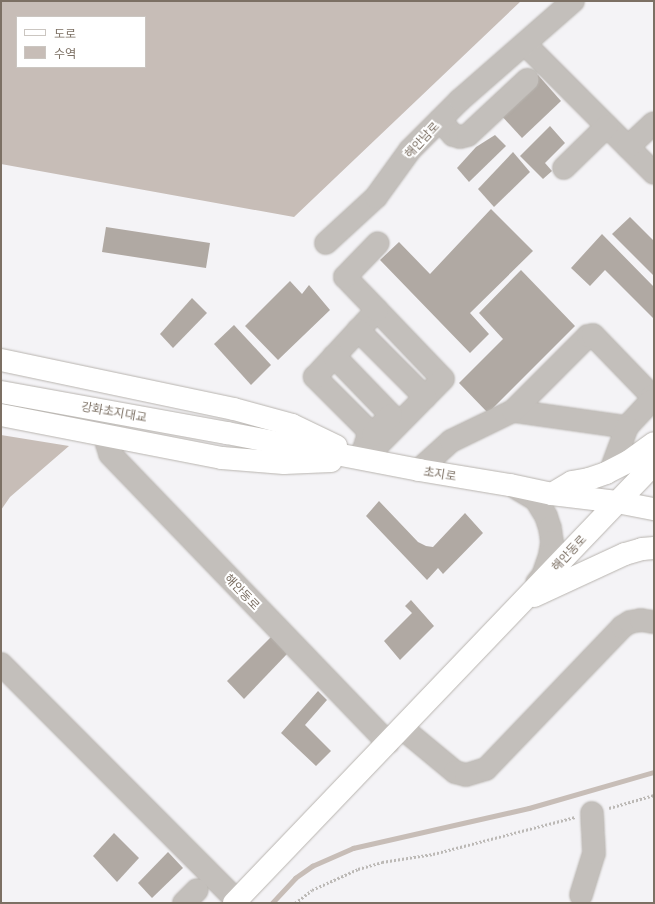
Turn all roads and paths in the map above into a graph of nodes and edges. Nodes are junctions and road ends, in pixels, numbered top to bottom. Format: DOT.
graph roads {
  1 [pos="573,1"];
  2 [pos="525,44"];
  3 [pos="527,80"];
  4 [pos="440,120"];
  5 [pos="654,123"];
  6 [pos="607,126"];
  7 [pos="628,147"];
  8 [pos="564,168"];
  9 [pos="653,170"];
  10 [pos="326,243"];
  11 [pos="378,243"];
  12 [pos="377,310"];
  13 [pos="358,330"];
  14 [pos="334,356"];
  15 [pos="1,360"];
  16 [pos="1,392"];
  17 [pos="425,397"];
  18 [pos="513,411"];
  19 [pos="1,415"];
  20 [pos="627,427"];
  21 [pos="227,433"];
  22 [pos="108,436"];
  23 [pos="654,443"];
  24 [pos="366,450"];
  25 [pos="654,464"];
  26 [pos="419,470"];
  27 [pos="611,470"];
  28 [pos="510,485"];
  29 [pos="552,494"];
  30 [pos="617,502"];
  31 [pos="654,509"];
  32 [pos="654,548"];
  33 [pos="524,601"];
  34 [pos="654,622"];
  35 [pos="1,664"];
  36 [pos="395,735"];
  37 [pos="654,795"];
  38 [pos="592,813"];
  39 [pos="581,895"];
  40 [pos="236,902"];
  41 [pos="295,903"];
  1 -- 2 [label="street, 해안남로"];
  2 -- 4 [label="street, 해안남로"];
  2 -- 6 [label="street"];
  3 -- 4 [label="street"];
  4 -- 10 [label="street, 해안남로"];
  5 -- 7 [label="street"];
  6 -- 7 [label="street"];
  6 -- 8 [label="street"];
  7 -- 9 [label="street"];
  11 -- 12 [label="street"];
  12 -- 13 [label="street"];
  12 -- 17 [label="street"];
  13 -- 14 [label="street"];
  13 -- 17 [label="street"];
  14 -- 24 [label="street"];
  14 -- 24 [label="street"];
  15 -- 24 [label="main road"];
  16 -- 21 [label="main road, 강화초지대교"];
  17 -- 24 [label="street"];
  18 -- 20 [label="street"];
  18 -- 20 [label="street"];
  18 -- 26 [label="street"];
  19 -- 22 [label="main road"];
  20 -- 27 [label="street"];
  21 -- 24 [label="main road, 초지로"];
  22 -- 24 [label="main road"];
  22 -- 36 [label="street, 해안동로"];
  23 -- 27 [label="main road"];
  24 -- 26 [label="main road, 초지로"];
  25 -- 30 [label="main road"];
  26 -- 28 [label="main road, 초지로"];
  27 -- 29 [label="main road"];
  28 -- 29 [label="main road, 초지로"];
  28 -- 33 [label="street"];
  29 -- 30 [label="main road, 초지로"];
  30 -- 31 [label="main road, 초지로"];
  30 -- 33 [label="main road, 해안동로"];
  32 -- 33 [label="main road"];
  33 -- 36 [label="main road, 해안동로"];
  34 -- 36 [label="street"];
  35 -- 40 [label="street, 해안동로"];
  36 -- 40 [label="main road, 해안동로"];
  37 -- 38 [label="path"];
  38 -- 39 [label="street"];
  38 -- 41 [label="path"];
}
